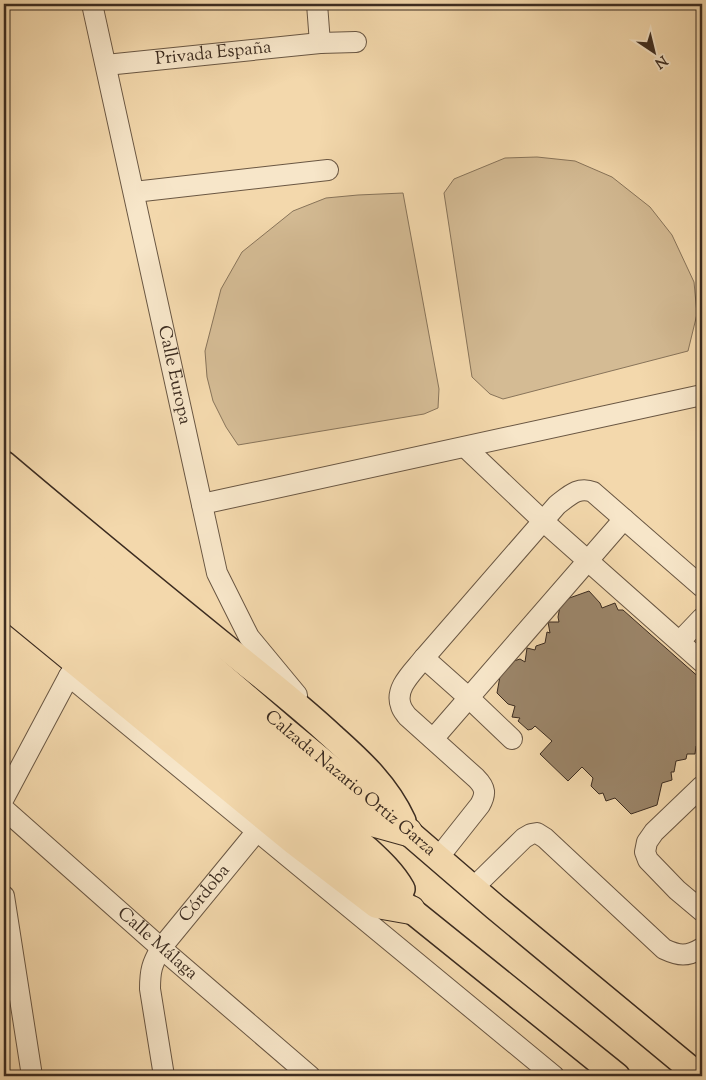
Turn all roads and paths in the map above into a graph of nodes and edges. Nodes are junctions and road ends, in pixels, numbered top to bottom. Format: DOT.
graph roads {
  1 [pos="92,4"];
  2 [pos="317,4"];
  3 [pos="356,42"];
  4 [pos="320,43"];
  5 [pos="106,65"];
  6 [pos="328,170"];
  7 [pos="134,192"];
  8 [pos="702,395"];
  9 [pos="465,447"];
  10 [pos="4,464"];
  11 [pos="4,488"];
  12 [pos="202,504"];
  13 [pos="4,519"];
  14 [pos="624,519"];
  15 [pos="543,521"];
  16 [pos="4,544"];
  17 [pos="588,561"];
  18 [pos="4,570"];
  19 [pos="702,587"];
  20 [pos="4,602"];
  21 [pos="702,618"];
  22 [pos="680,641"];
  23 [pos="424,658"];
  24 [pos="702,662"];
  25 [pos="73,670"];
  26 [pos="469,698"];
  27 [pos="316,721"];
  28 [pos="433,739"];
  29 [pos="512,739"];
  30 [pos="702,786"];
  31 [pos="4,798"];
  32 [pos="4,809"];
  33 [pos="257,831"];
  34 [pos="408,832"];
  35 [pos="438,858"];
  36 [pos="473,888"];
  37 [pos="4,896"];
  38 [pos="411,910"];
  39 [pos="702,911"];
  40 [pos="161,948"];
  41 [pos="702,948"];
  42 [pos="549,1075"];
  43 [pos="32,1076"];
  44 [pos="164,1076"];
  45 [pos="310,1076"];
  46 [pos="617,1076"];
  47 [pos="698,1076"];
  1 -- 5 [label="street, Calle Europa"];
  2 -- 4 [label="street"];
  3 -- 4 [label="street, Privada España"];
  4 -- 5 [label="street, Privada España"];
  5 -- 7 [label="street, Calle Europa"];
  6 -- 7 [label="street"];
  7 -- 12 [label="street, Calle Europa"];
  8 -- 9 [label="street"];
  9 -- 12 [label="street"];
  9 -- 15 [label="street"];
  10 -- 27 [label="main road"];
  11 -- 34 [label="main road, Calzada Nazario Ortiz Garza"];
  12 -- 27 [label="street, Calle Europa"];
  13 -- 34 [label="highway"];
  14 -- 15 [label="street"];
  14 -- 17 [label="street"];
  14 -- 19 [label="street"];
  15 -- 17 [label="street"];
  15 -- 23 [label="street"];
  16 -- 38 [label="main road"];
  17 -- 22 [label="street"];
  17 -- 26 [label="street"];
  18 -- 38 [label="main road"];
  20 -- 25 [label="highway"];
  21 -- 22 [label="street"];
  22 -- 24 [label="street"];
  23 -- 26 [label="street"];
  23 -- 28 [label="street"];
  25 -- 31 [label="street"];
  25 -- 33 [label="street"];
  25 -- 38 [label="highway"];
  26 -- 28 [label="street"];
  26 -- 29 [label="street"];
  27 -- 34 [label="main road"];
  28 -- 35 [label="street"];
  30 -- 39 [label="street"];
  32 -- 40 [label="street, Calle Málaga"];
  33 -- 40 [label="street, Córdoba"];
  33 -- 42 [label="street"];
  34 -- 35 [label="main road, Calzada Nazario Ortiz Garza"];
  35 -- 36 [label="main road, Calzada Nazario Ortiz Garza"];
  36 -- 41 [label="street"];
  36 -- 47 [label="main road, Calzada Nazario Ortiz Garza"];
  37 -- 43 [label="street"];
  38 -- 46 [label="main road"];
  40 -- 44 [label="street, Córdoba"];
  40 -- 45 [label="street, Calle Málaga"];
}
